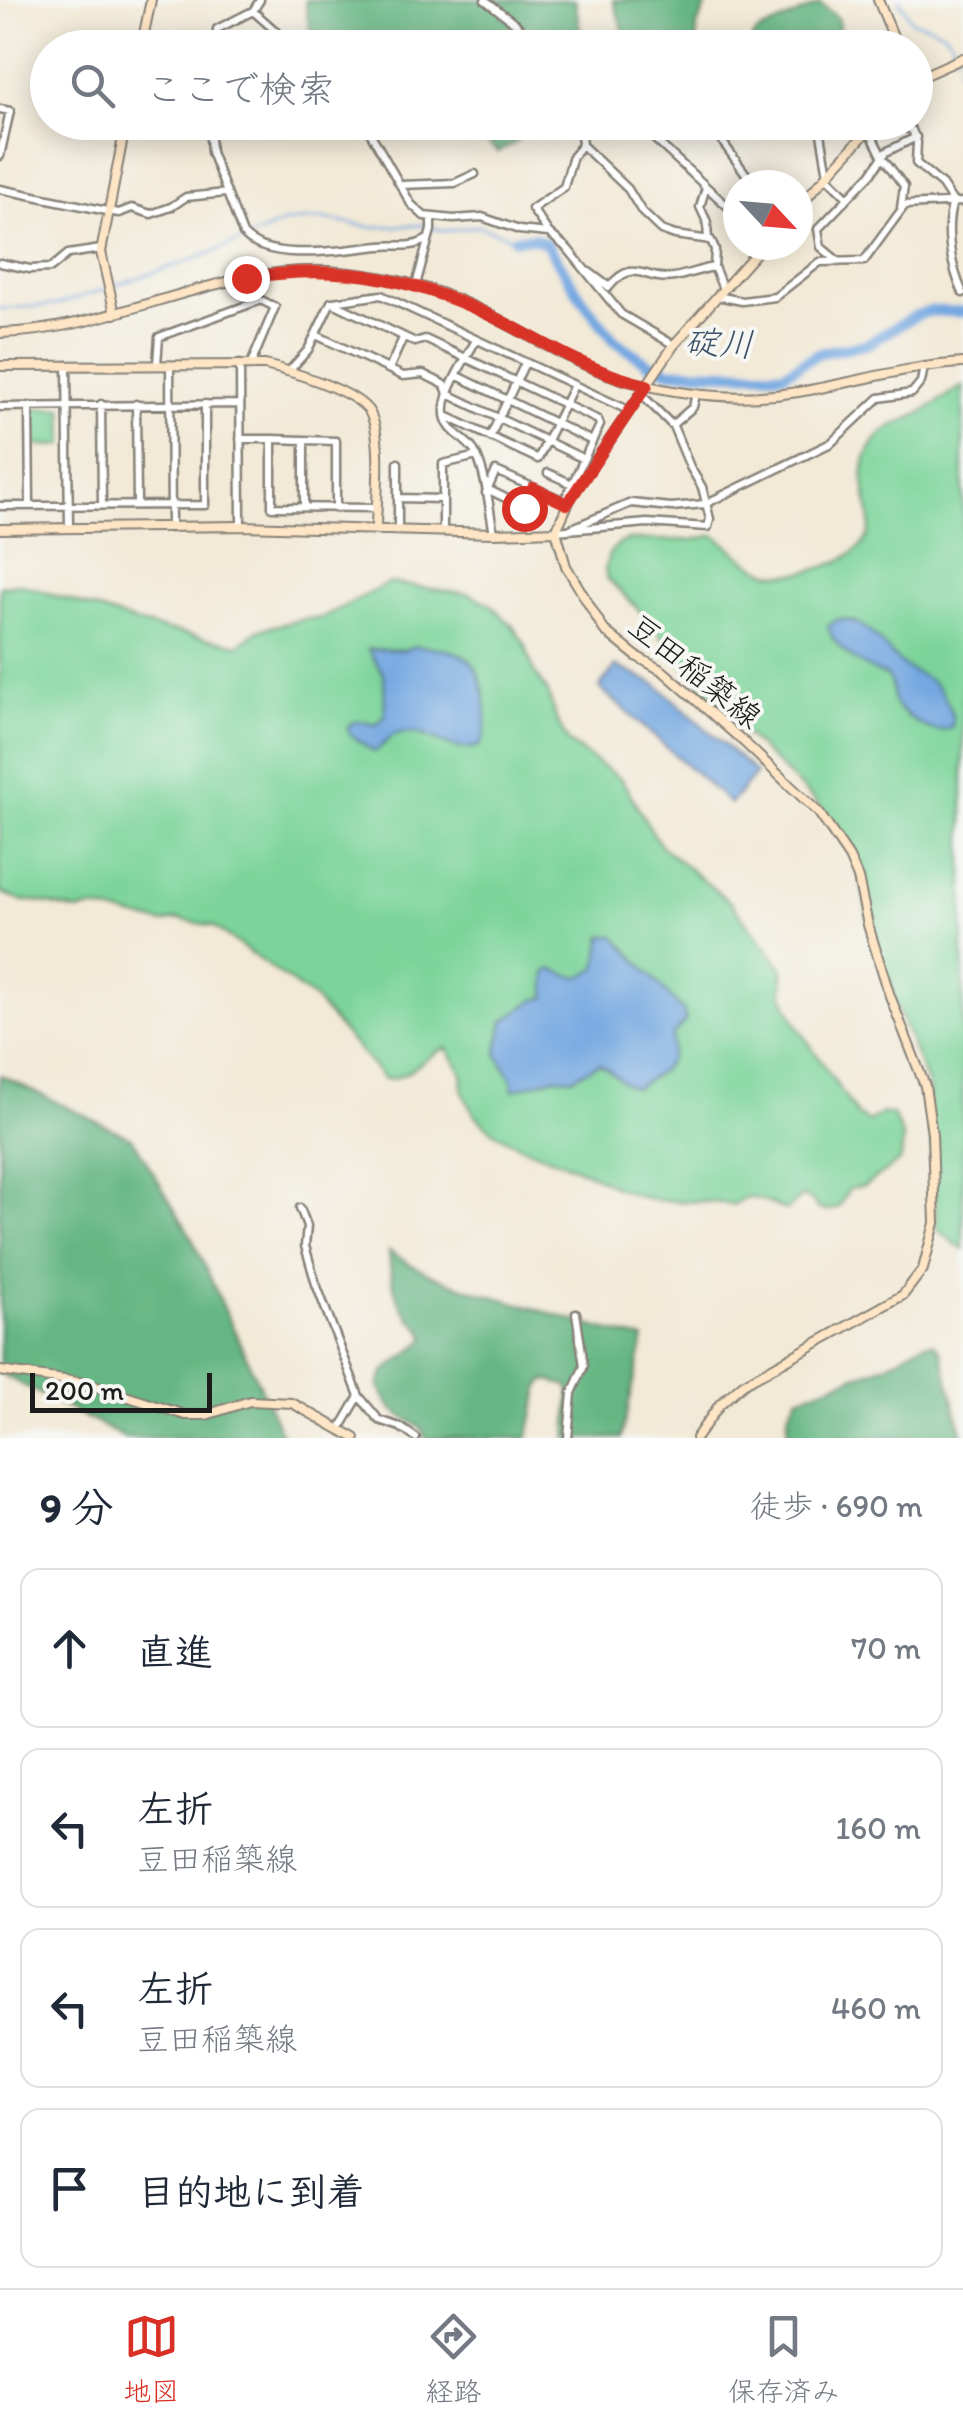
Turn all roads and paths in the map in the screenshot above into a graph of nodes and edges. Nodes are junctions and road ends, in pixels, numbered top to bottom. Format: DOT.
graph roads {
  1 [pos="151,0"];
  2 [pos="260,0"];
  3 [pos="484,0"];
  4 [pos="878,0"];
  5 [pos="253,11"];
  6 [pos="145,30"];
  7 [pos="218,30"];
  8 [pos="275,30"];
  9 [pos="522,30"];
  10 [pos="890,30"];
  11 [pos="963,58"];
  12 [pos="933,71"];
  13 [pos="0,108"];
  14 [pos="122,140"];
  15 [pos="210,140"];
  16 [pos="374,140"];
  17 [pos="581,140"];
  18 [pos="655,140"];
  19 [pos="721,140"];
  20 [pos="822,140"];
  21 [pos="859,140"];
  22 [pos="877,140"];
  23 [pos="912,140"];
  24 [pos="916,140"];
  25 [pos="582,145"];
  26 [pos="0,156"];
  27 [pos="882,157"];
  28 [pos="743,170"];
  29 [pos="475,174"];
  30 [pos="827,175"];
  31 [pos="400,185"];
  32 [pos="706,187"];
  33 [pos="0,188"];
  34 [pos="813,190"];
  35 [pos="226,193"];
  36 [pos="846,196"];
  37 [pos="723,202"];
  38 [pos="954,202"];
  39 [pos="963,202"];
  40 [pos="901,209"];
  41 [pos="107,212"];
  42 [pos="431,218"];
  43 [pos="549,233"];
  44 [pos="426,240"];
  45 [pos="708,240"];
  46 [pos="101,250"];
  47 [pos="748,260"];
  48 [pos="840,262"];
  49 [pos="0,263"];
  50 [pos="714,268"];
  51 [pos="584,270"];
  52 [pos="416,285"];
  53 [pos="719,292"];
  54 [pos="963,293"];
  55 [pos="331,302"];
  56 [pos="116,314"];
  57 [pos="0,333"];
  58 [pos="316,335"];
  59 [pos="403,338"];
  60 [pos="476,340"];
  61 [pos="674,345"];
  62 [pos="467,358"];
  63 [pos="525,363"];
  64 [pos="963,363"];
  65 [pos="157,364"];
  66 [pos="170,364"];
  67 [pos="240,364"];
  68 [pos="251,364"];
  69 [pos="67,365"];
  70 [pos="0,366"];
  71 [pos="924,366"];
  72 [pos="389,369"];
  73 [pos="289,371"];
  74 [pos="458,376"];
  75 [pos="649,381"];
  76 [pos="516,382"];
  77 [pos="574,385"];
  78 [pos="448,394"];
  79 [pos="641,394"];
  80 [pos="696,394"];
  81 [pos="508,400"];
  82 [pos="171,403"];
  83 [pos="101,404"];
  84 [pos="136,404"];
  85 [pos="205,404"];
  86 [pos="240,404"];
  87 [pos="67,405"];
  88 [pos="564,405"];
  89 [pos="29,406"];
  90 [pos="0,407"];
  91 [pos="630,411"];
  92 [pos="446,416"];
  93 [pos="498,419"];
  94 [pos="555,423"];
  95 [pos="672,425"];
  96 [pos="490,438"];
  97 [pos="240,439"];
  98 [pos="272,440"];
  99 [pos="304,440"];
  100 [pos="592,440"];
  101 [pos="546,442"];
  102 [pos="477,456"];
  103 [pos="584,460"];
  104 [pos="398,463"];
  105 [pos="548,473"];
  106 [pos="572,484"];
  107 [pos="533,488"];
  108 [pos="486,492"];
  109 [pos="399,498"];
  110 [pos="441,499"];
  111 [pos="565,502"];
  112 [pos="138,504"];
  113 [pos="171,504"];
  114 [pos="705,504"];
  115 [pos="68,505"];
  116 [pos="102,505"];
  117 [pos="0,506"];
  118 [pos="30,506"];
  119 [pos="304,508"];
  120 [pos="336,508"];
  121 [pos="376,508"];
  122 [pos="241,526"];
  123 [pos="69,528"];
  124 [pos="172,528"];
  125 [pos="0,529"];
  126 [pos="570,529"];
  127 [pos="376,530"];
  128 [pos="398,530"];
  129 [pos="556,531"];
  130 [pos="443,532"];
  131 [pos="494,534"];
  132 [pos="300,1208"];
  133 [pos="576,1314"];
  134 [pos="0,1372"];
  135 [pos="359,1396"];
  136 [pos="340,1429"];
  137 [pos="355,1438"];
  138 [pos="416,1438"];
  139 [pos="568,1438"];
  140 [pos="696,1438"];
  1 -- 6 [label="street"];
  2 -- 5 [label="street"];
  3 -- 9 [label="street"];
  4 -- 10 [label="street"];
  5 -- 7 [label="street"];
  5 -- 8 [label="street"];
  11 -- 12 [label="street"];
  13 -- 26 [label="street"];
  14 -- 41 [label="street"];
  15 -- 35 [label="street"];
  16 -- 31 [label="street"];
  17 -- 25 [label="street"];
  18 -- 32 [label="street"];
  19 -- 28 [label="street"];
  20 -- 30 [label="street"];
  21 -- 30 [label="street"];
  22 -- 27 [label="street"];
  23 -- 27 [label="street"];
  24 -- 38 [label="street"];
  25 -- 43 [label="street"];
  25 -- 45 [label="street"];
  27 -- 36 [label="street"];
  27 -- 40 [label="street"];
  29 -- 31 [label="street"];
  30 -- 34 [label="street"];
  30 -- 36 [label="street"];
  31 -- 42 [label="street"];
  32 -- 37 [label="street"];
  32 -- 45 [label="street"];
  33 -- 41 [label="street"];
  35 -- 41 [label="street"];
  35 -- 44 [label="street"];
  36 -- 48 [label="street"];
  38 -- 39 [label="street"];
  38 -- 40 [label="street"];
  38 -- 54 [label="street"];
  40 -- 48 [label="street"];
  41 -- 46 [label="street"];
  42 -- 43 [label="street"];
  42 -- 44 [label="street"];
  43 -- 51 [label="street"];
  44 -- 52 [label="street"];
  45 -- 50 [label="street"];
  46 -- 49 [label="street"];
  46 -- 56 [label="street"];
  47 -- 53 [label="street"];
  48 -- 53 [label="street"];
  50 -- 51 [label="street"];
  50 -- 53 [label="street"];
  51 -- 61 [label="street"];
  52 -- 56 [label="street"];
  52 -- 75 [label="street"];
  53 -- 61 [label="street"];
  55 -- 58 [label="street"];
  55 -- 59 [label="street"];
  55 -- 60 [label="street"];
  56 -- 57 [label="street"];
  58 -- 72 [label="street"];
  58 -- 73 [label="street"];
  59 -- 62 [label="street"];
  59 -- 72 [label="street"];
  60 -- 62 [label="street"];
  60 -- 63 [label="street"];
  61 -- 75 [label="street"];
  62 -- 74 [label="street"];
  62 -- 76 [label="street"];
  63 -- 76 [label="street"];
  63 -- 77 [label="street"];
  64 -- 71 [label="street"];
  65 -- 66 [label="street"];
  65 -- 68 [label="street"];
  65 -- 69 [label="street"];
  66 -- 67 [label="street"];
  66 -- 82 [label="street"];
  67 -- 68 [label="street"];
  67 -- 86 [label="street"];
  68 -- 73 [label="street"];
  69 -- 70 [label="street"];
  69 -- 87 [label="street"];
  71 -- 80 [label="street"];
  71 -- 114 [label="street"];
  72 -- 78 [label="street"];
  73 -- 121 [label="street"];
  74 -- 78 [label="street"];
  74 -- 81 [label="street"];
  75 -- 79 [label="street"];
  75 -- 80 [label="street"];
  76 -- 81 [label="street"];
  76 -- 88 [label="street"];
  77 -- 88 [label="street"];
  77 -- 91 [label="street"];
  78 -- 92 [label="street"];
  78 -- 93 [label="street"];
  79 -- 91 [label="street"];
  79 -- 95 [label="street"];
  80 -- 95 [label="street"];
  81 -- 93 [label="street"];
  81 -- 94 [label="street"];
  82 -- 84 [label="street"];
  82 -- 85 [label="street"];
  82 -- 113 [label="street"];
  83 -- 84 [label="street"];
  83 -- 87 [label="street"];
  83 -- 116 [label="street"];
  84 -- 112 [label="street"];
  85 -- 86 [label="street"];
  85 -- 113 [label="street"];
  86 -- 97 [label="street"];
  87 -- 89 [label="street"];
  87 -- 115 [label="street"];
  88 -- 94 [label="street"];
  88 -- 100 [label="street"];
  89 -- 90 [label="street"];
  89 -- 118 [label="street"];
  91 -- 111 [label="street"];
  92 -- 96 [label="street"];
  92 -- 102 [label="street"];
  93 -- 96 [label="street"];
  93 -- 101 [label="street"];
  94 -- 100 [label="street"];
  94 -- 101 [label="street"];
  95 -- 114 [label="street"];
  96 -- 101 [label="street"];
  97 -- 98 [label="street"];
  97 -- 122 [label="street"];
  98 -- 99 [label="street"];
  98 -- 119 [label="street"];
  99 -- 119 [label="street"];
  99 -- 120 [label="street"];
  100 -- 103 [label="street"];
  101 -- 103 [label="street"];
  102 -- 108 [label="street"];
  102 -- 110 [label="street"];
  103 -- 106 [label="street"];
  104 -- 109 [label="street"];
  105 -- 106 [label="street"];
  106 -- 111 [label="street"];
  107 -- 108 [label="street"];
  107 -- 108 [label="street"];
  107 -- 111 [label="street"];
  108 -- 131 [label="street"];
  109 -- 110 [label="street"];
  109 -- 128 [label="street"];
  110 -- 130 [label="street"];
  111 -- 129 [label="street"];
  112 -- 113 [label="street"];
  112 -- 116 [label="street"];
  113 -- 124 [label="street"];
  114 -- 126 [label="street"];
  114 -- 126 [label="street"];
  115 -- 116 [label="street"];
  115 -- 118 [label="street"];
  115 -- 123 [label="street"];
  117 -- 118 [label="street"];
  119 -- 120 [label="street"];
  120 -- 121 [label="street"];
  121 -- 127 [label="street"];
  122 -- 124 [label="street"];
  122 -- 127 [label="street"];
  123 -- 124 [label="street"];
  123 -- 125 [label="street"];
  126 -- 129 [label="street"];
  127 -- 128 [label="street"];
  128 -- 130 [label="street"];
  129 -- 131 [label="street"];
  129 -- 140 [label="street, 豆田稲築線"];
  130 -- 131 [label="street"];
  132 -- 135 [label="street"];
  133 -- 139 [label="street"];
  134 -- 136 [label="street"];
  135 -- 136 [label="street"];
  135 -- 138 [label="street"];
  136 -- 137 [label="street"];
}
